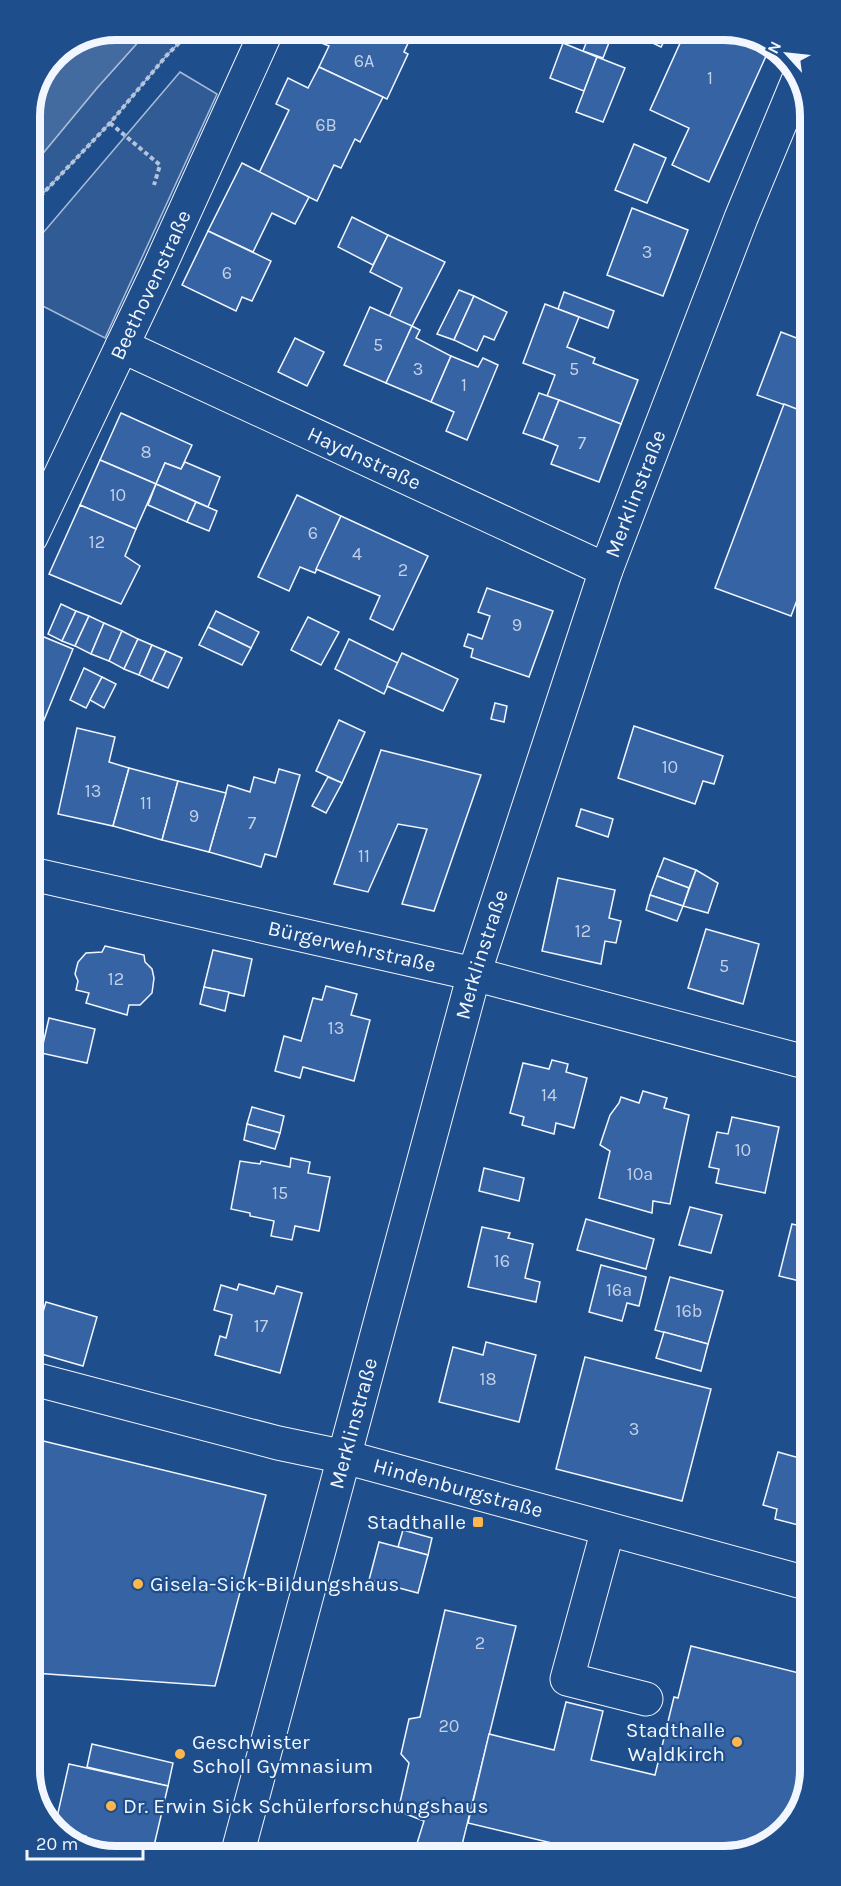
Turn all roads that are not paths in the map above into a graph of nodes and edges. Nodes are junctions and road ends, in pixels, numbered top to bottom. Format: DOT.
graph roads {
  1 [pos="262,40"];
  2 [pos="795,88"];
  3 [pos="122,346"];
  4 [pos="41,517"];
  5 [pos="606,570"];
  6 [pos="41,876"];
  7 [pos="474,974"];
  8 [pos="800,1061"];
  9 [pos="40,1380"];
  10 [pos="345,1457"];
  11 [pos="608,1529"];
  12 [pos="800,1581"];
  13 [pos="646,1698"];
  14 [pos="240,1845"];
  1 -- 3 [label="street, Beethovenstraße"];
  2 -- 5 [label="street, Merklinstraße"];
  3 -- 4 [label="street, Beethovenstraße"];
  3 -- 5 [label="street, Haydnstraße"];
  5 -- 7 [label="street, Merklinstraße"];
  6 -- 7 [label="street, Bürgerwehrstraße"];
  7 -- 8 [label="street, Bürgerwehrstraße"];
  7 -- 10 [label="street, Merklinstraße"];
  9 -- 10 [label="street, Hindenburgstraße"];
  10 -- 11 [label="street, Hindenburgstraße"];
  10 -- 14 [label="street, Merklinstraße"];
  11 -- 12 [label="street, Hindenburgstraße"];
  11 -- 13 [label="street"];
}
